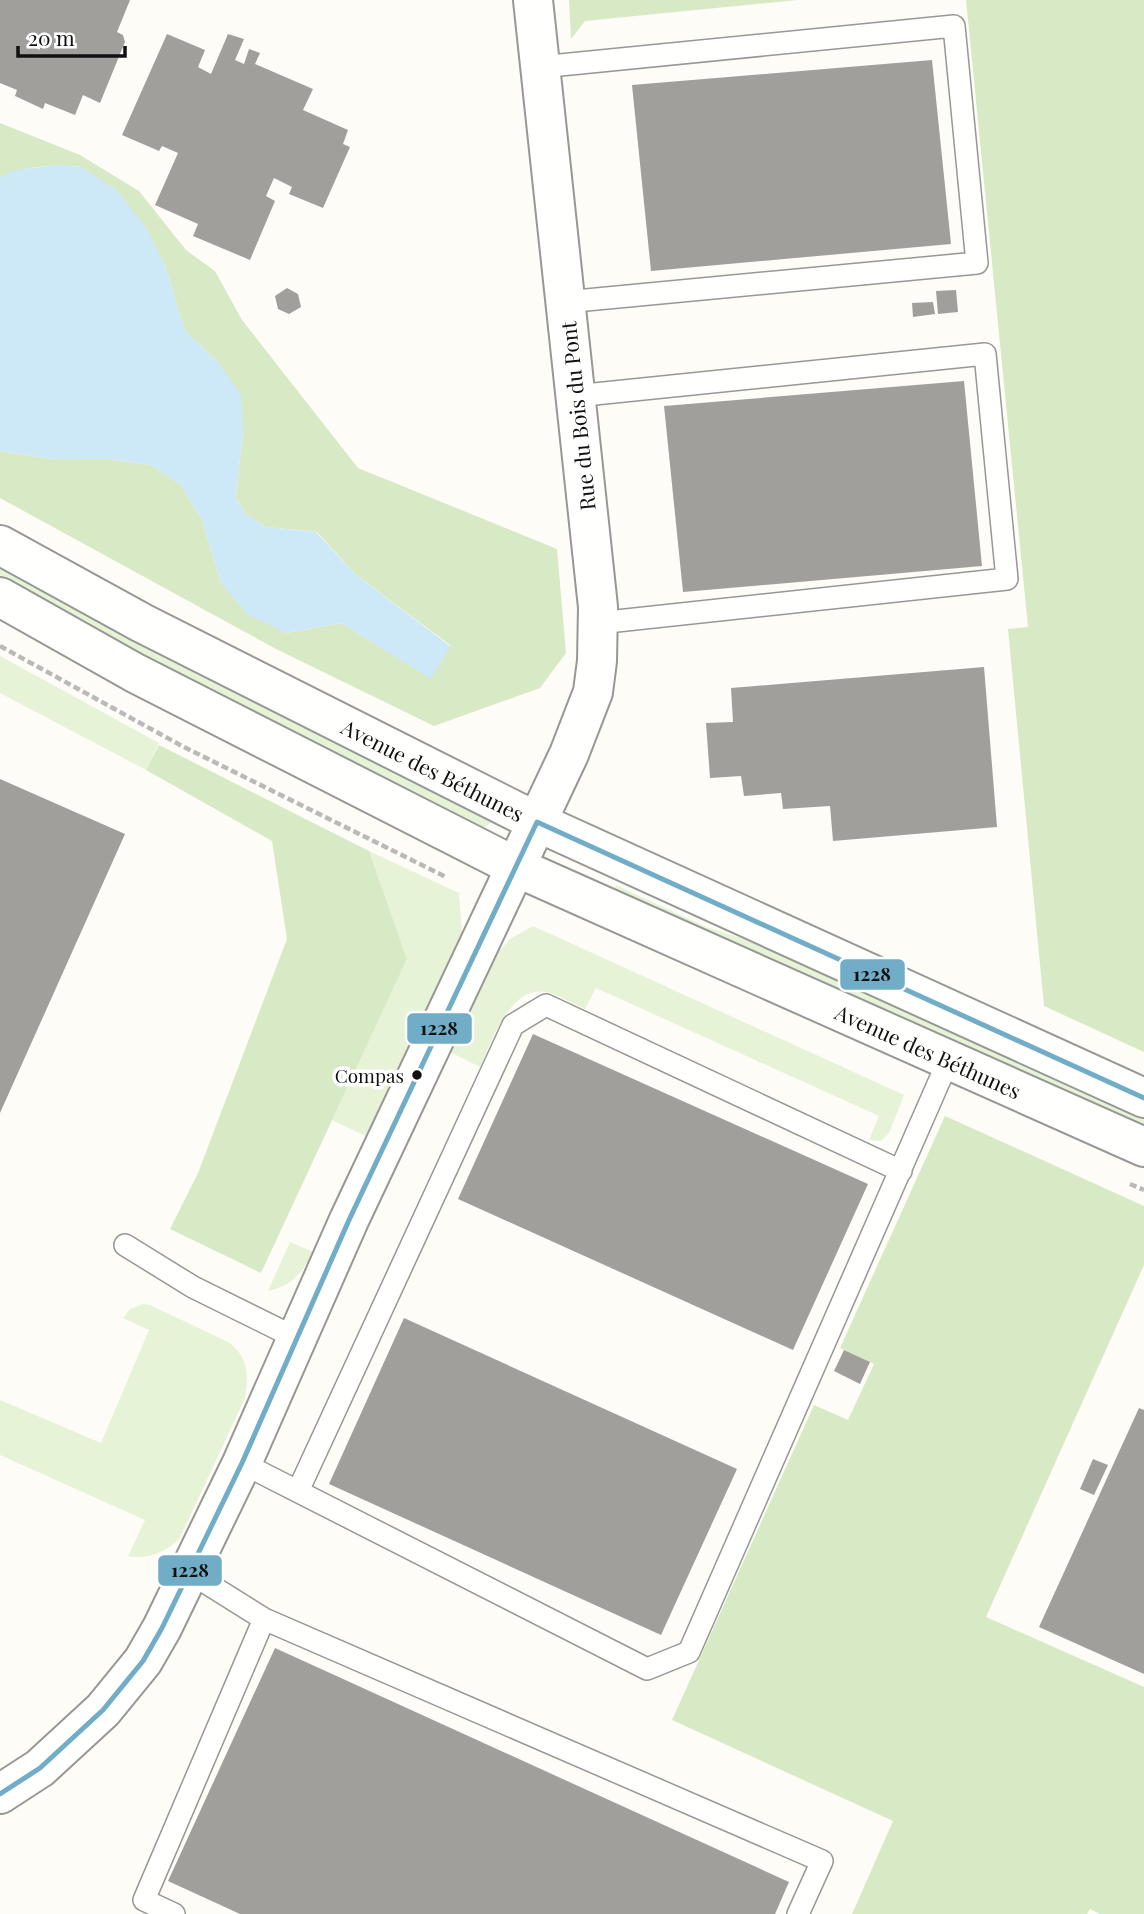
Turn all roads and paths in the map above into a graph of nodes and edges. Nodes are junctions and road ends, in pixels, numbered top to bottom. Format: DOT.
graph roads {
  1 [pos="533,0"];
  2 [pos="540,67"];
  3 [pos="565,302"];
  4 [pos="575,396"];
  5 [pos="0,545"];
  6 [pos="0,597"];
  7 [pos="598,623"];
  8 [pos="0,646"];
  9 [pos="537,822"];
  10 [pos="516,867"];
  11 [pos="446,877"];
  12 [pos="949,1059"];
  13 [pos="1144,1098"];
  14 [pos="1144,1147"];
  15 [pos="901,1171"];
  16 [pos="125,1245"];
  17 [pos="296,1338"];
  18 [pos="242,1463"];
  19 [pos="298,1491"];
  20 [pos="189,1572"];
  21 [pos="264,1619"];
  22 [pos="0,1794"];
  23 [pos="174,1914"];
  24 [pos="798,1914"];
  1 -- 2 [label="street, Rue du Bois du Pont"];
  2 -- 3 [label="street, Rue du Bois du Pont"];
  2 -- 3 [label="lane"];
  3 -- 4 [label="street, Rue du Bois du Pont"];
  4 -- 7 [label="street, Rue du Bois du Pont"];
  4 -- 7 [label="lane"];
  5 -- 9 [label="street, Avenue des Béthunes"];
  6 -- 10 [label="street, Avenue des Béthunes"];
  7 -- 9 [label="street, Rue du Bois du Pont"];
  8 -- 11 [label="path"];
  9 -- 10 [label="street, Rue du Bois du Pont"];
  9 -- 13 [label="street, Avenue des Béthunes"];
  10 -- 12 [label="street, Avenue des Béthunes"];
  10 -- 17 [label="street, Rue du Bois du Pont"];
  12 -- 14 [label="street, Avenue des Béthunes"];
  12 -- 15 [label="lane"];
  15 -- 19 [label="lane"];
  15 -- 19 [label="lane"];
  16 -- 17 [label="lane"];
  17 -- 18 [label="street, Rue du Bois du Pont"];
  18 -- 19 [label="lane"];
  18 -- 20 [label="street, Rue du Bois du Pont"];
  20 -- 21 [label="lane"];
  20 -- 22 [label="street, Rue du Bois du Pont"];
  21 -- 23 [label="lane"];
  21 -- 24 [label="lane"];
}
